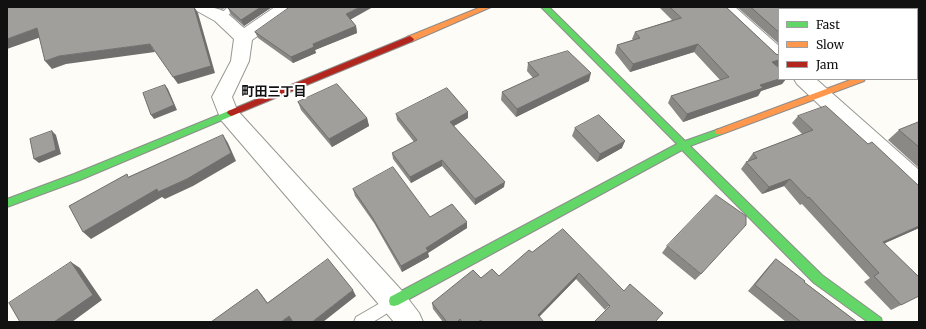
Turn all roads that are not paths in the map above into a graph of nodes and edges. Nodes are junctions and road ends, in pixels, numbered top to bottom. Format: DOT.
graph roads {
  1 [pos="203,7"];
  2 [pos="287,7"];
  3 [pos="487,7"];
  4 [pos="545,7"];
  5 [pos="725,7"];
  6 [pos="227,12"];
  7 [pos="243,37"];
  8 [pos="778,55"];
  9 [pos="805,80"];
  10 [pos="858,80"];
  11 [pos="820,93"];
  12 [pos="228,114"];
  13 [pos="684,145"];
  14 [pos="919,184"];
  15 [pos="7,203"];
  16 [pos="394,301"];
  17 [pos="361,322"];
  18 [pos="410,322"];
  19 [pos="877,322"];
  1 -- 6 [label="street"];
  2 -- 7 [label="street"];
  3 -- 12 [label="street"];
  4 -- 13 [label="street"];
  5 -- 8 [label="street"];
  6 -- 7 [label="street"];
  7 -- 12 [label="street"];
  9 -- 11 [label="street"];
  10 -- 11 [label="street"];
  11 -- 13 [label="street"];
  11 -- 14 [label="street"];
  12 -- 15 [label="street"];
  12 -- 16 [label="street"];
  13 -- 16 [label="street"];
  13 -- 19 [label="street"];
  16 -- 17 [label="lane"];
  16 -- 18 [label="street"];
}
